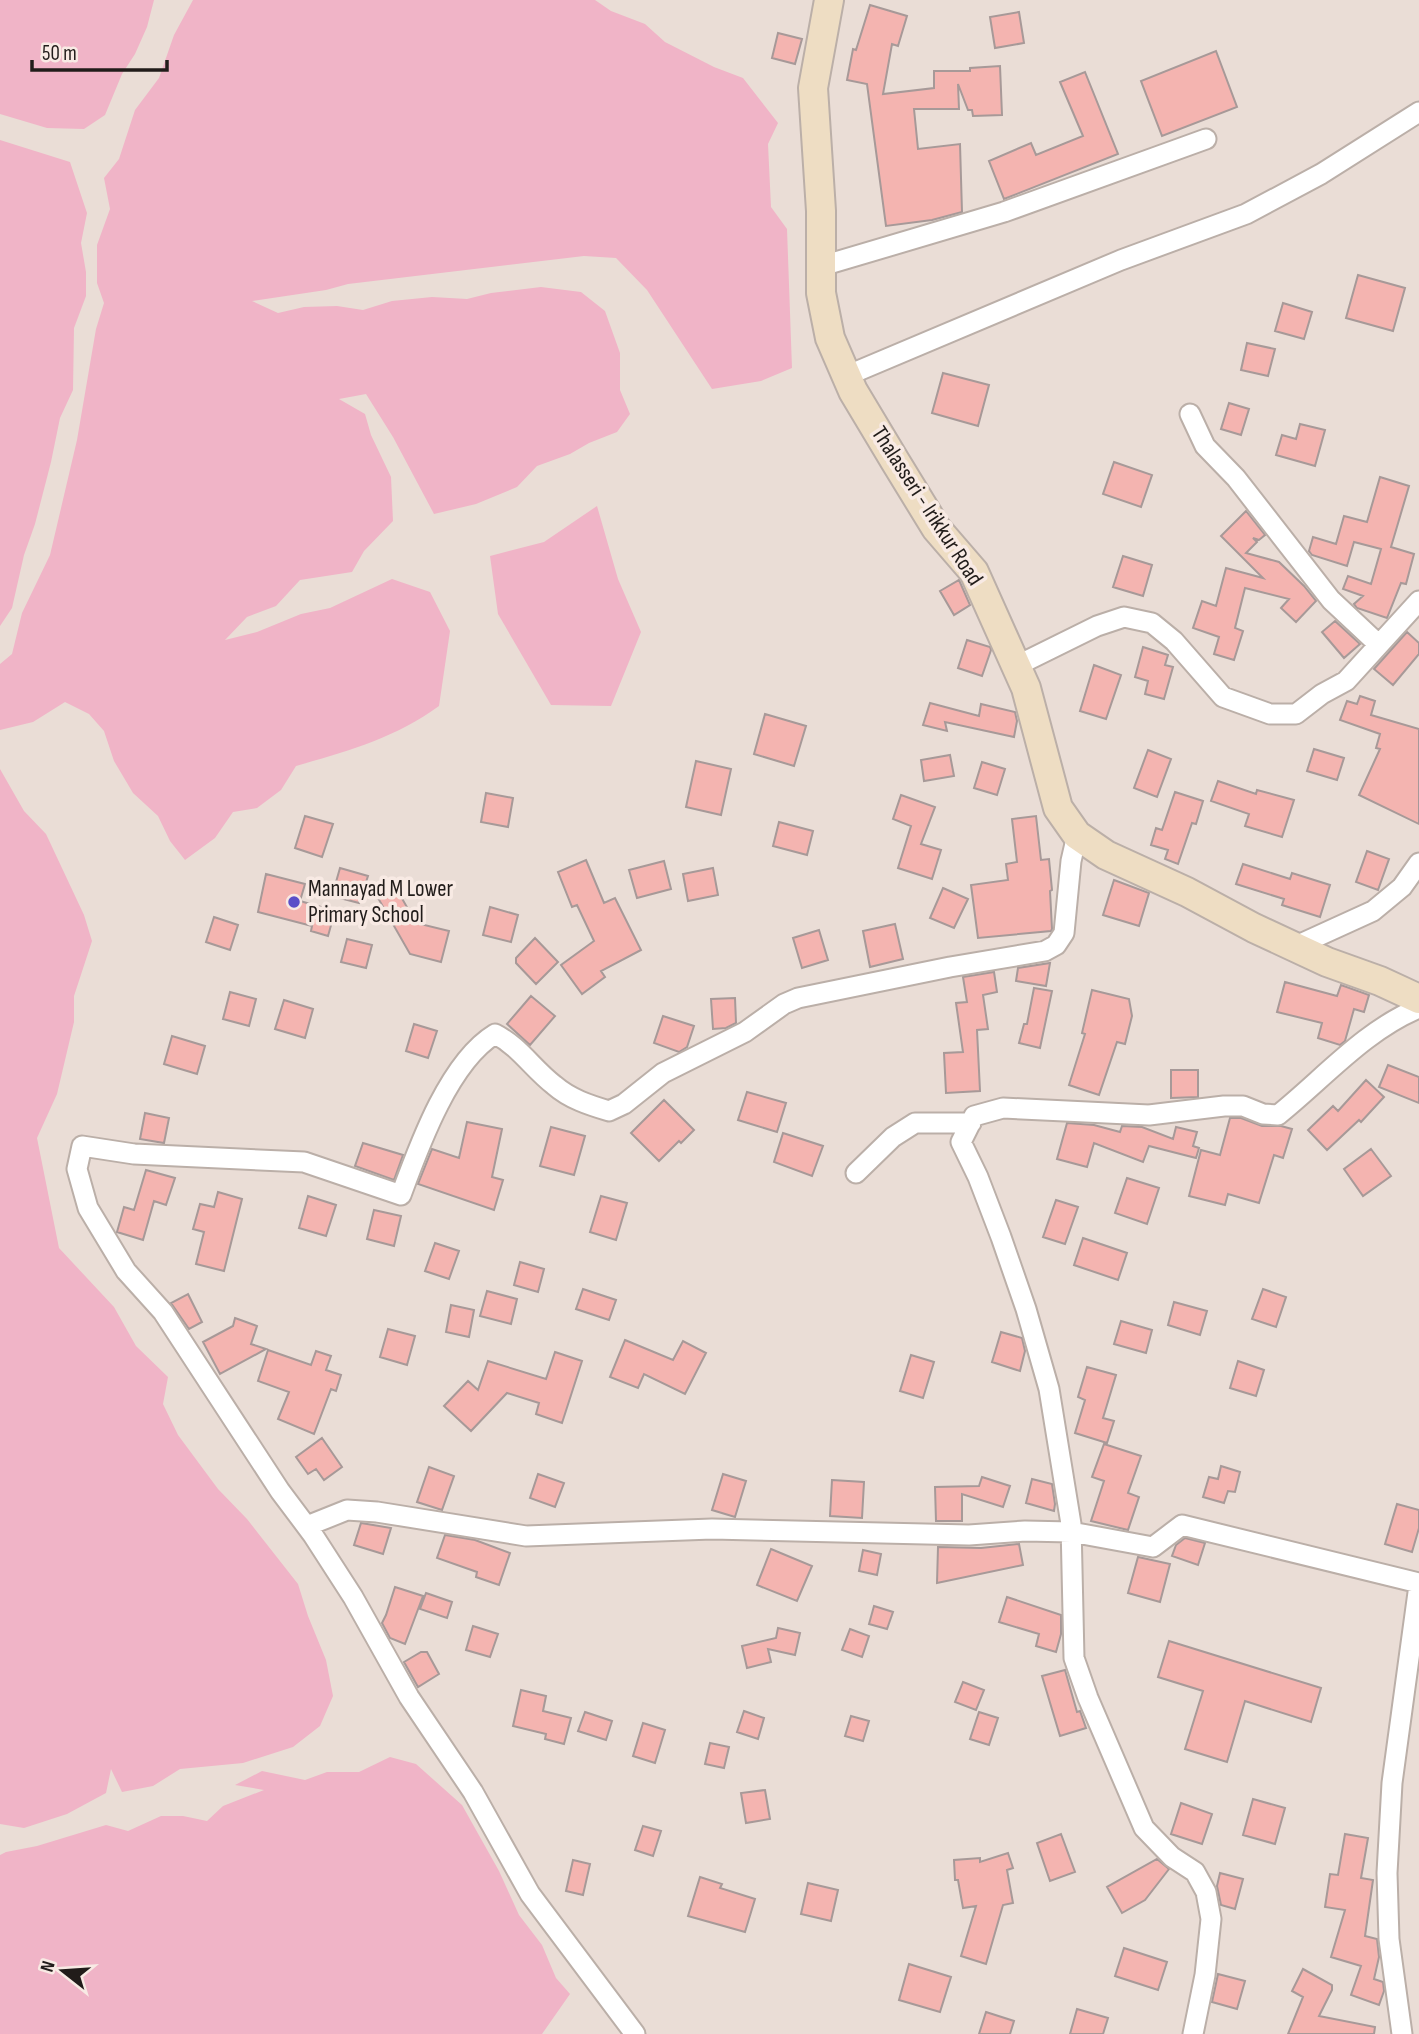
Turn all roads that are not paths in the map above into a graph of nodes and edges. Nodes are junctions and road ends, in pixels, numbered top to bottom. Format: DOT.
graph roads {
  1 [pos="829,0"];
  2 [pos="1419,112"];
  3 [pos="1206,139"];
  4 [pos="822,266"];
  5 [pos="846,376"];
  6 [pos="1190,414"];
  7 [pos="1419,601"];
  8 [pos="1378,644"];
  9 [pos="1016,666"];
  10 [pos="1077,835"];
  11 [pos="1419,863"];
  12 [pos="1294,947"];
  13 [pos="1419,999"];
  14 [pos="1419,1008"];
  15 [pos="971,1123"];
  16 [pos="856,1173"];
  17 [pos="307,1527"];
  18 [pos="1071,1532"];
  19 [pos="1419,1584"];
  20 [pos="635,2034"];
  21 [pos="1193,2034"];
  22 [pos="1402,2034"];
  1 -- 4 [label="main road, Thalasseri - Irikkur Road"];
  2 -- 5 [label="street"];
  3 -- 4 [label="street"];
  4 -- 5 [label="main road, Thalasseri - Irikkur Road"];
  5 -- 9 [label="main road, Thalasseri - Irikkur Road"];
  6 -- 8 [label="street"];
  7 -- 8 [label="street"];
  8 -- 9 [label="street"];
  9 -- 10 [label="main road, Thalasseri - Irikkur Road"];
  10 -- 12 [label="main road, Thalasseri - Irikkur Road"];
  10 -- 17 [label="street"];
  11 -- 12 [label="street"];
  12 -- 13 [label="main road, Thalasseri - Irikkur Road"];
  14 -- 15 [label="street"];
  15 -- 16 [label="street"];
  15 -- 18 [label="street"];
  17 -- 18 [label="street"];
  17 -- 20 [label="street"];
  18 -- 19 [label="street"];
  18 -- 21 [label="street"];
  19 -- 22 [label="street"];
}
